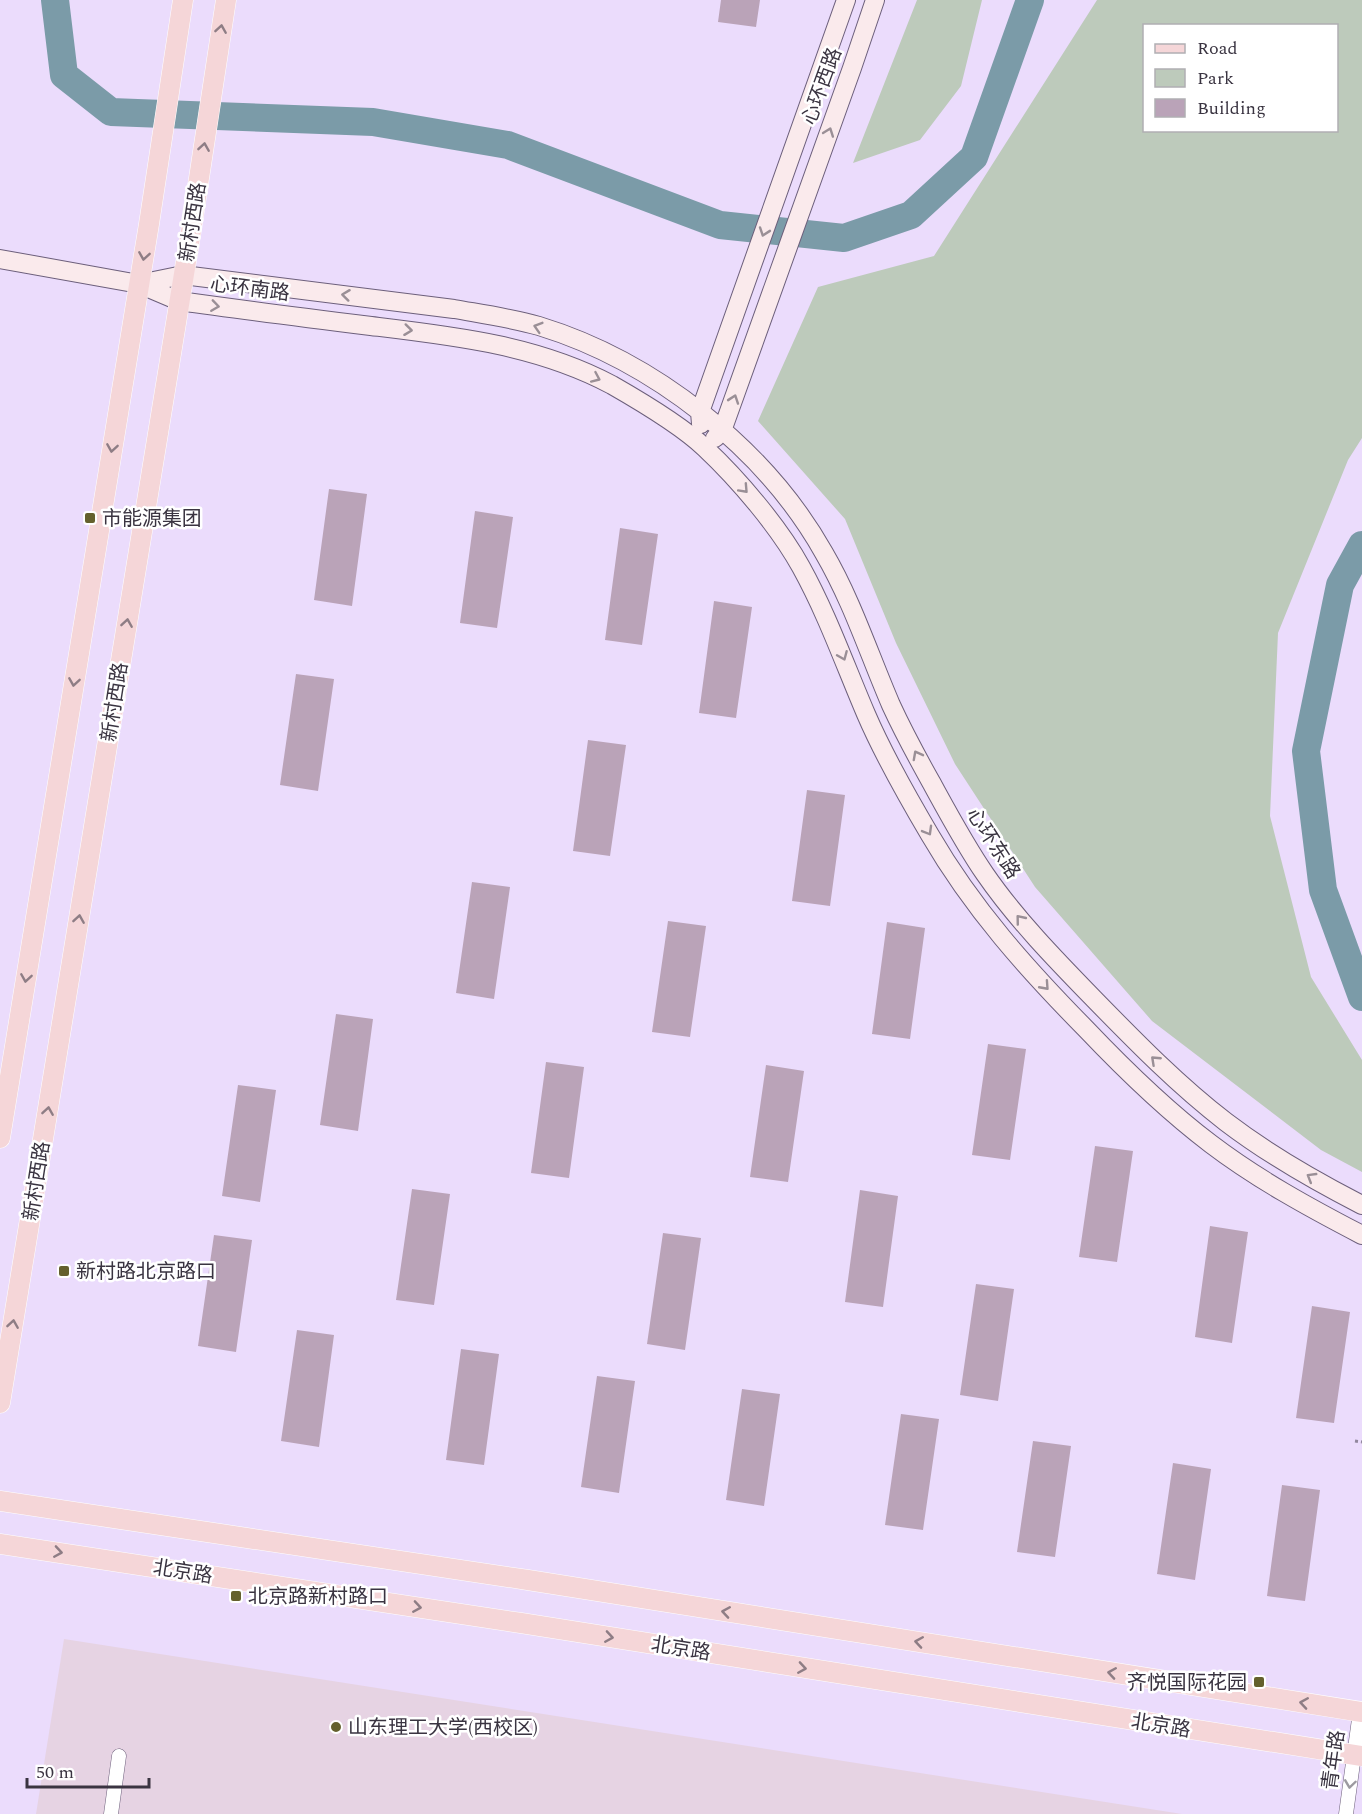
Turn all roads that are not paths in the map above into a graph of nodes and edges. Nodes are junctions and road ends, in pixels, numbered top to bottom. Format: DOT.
graph roads {
  1 [pos="183,0"];
  2 [pos="226,0"];
  3 [pos="846,0"];
  4 [pos="875,0"];
  5 [pos="0,260"];
  6 [pos="183,275"];
  7 [pos="139,284"];
  8 [pos="179,301"];
  9 [pos="700,412"];
  10 [pos="723,431"];
  11 [pos="704,447"];
  12 [pos="0,1138"];
  13 [pos="1362,1205"];
  14 [pos="1362,1235"];
  15 [pos="0,1403"];
  16 [pos="0,1501"];
  17 [pos="0,1544"];
  18 [pos="1361,1712"];
  19 [pos="119,1756"];
  20 [pos="1358,1756"];
  21 [pos="111,1814"];
  22 [pos="1346,1814"];
  1 -- 7 [label="main road, one-way"];
  6 -- 2 [label="main road, 新村西路, one-way"];
  3 -- 9 [label="main road, 心环西路, one-way"];
  10 -- 4 [label="main road, 心环西路, one-way"];
  5 -- 7 [label="main road"];
  6 -- 7 [label="main road, 心环南路"];
  6 -- 8 [label="main road, 新村西路"];
  9 -- 6 [label="main road, 心环南路, one-way"];
  7 -- 8 [label="main road, 心环南路"];
  7 -- 12 [label="main road, one-way"];
  8 -- 11 [label="main road, 心环南路, one-way"];
  15 -- 8 [label="main road, 新村西路, one-way"];
  9 -- 10 [label="main road, 心环东路"];
  9 -- 11 [label="main road"];
  10 -- 11 [label="main road"];
  13 -- 10 [label="main road, 心环东路, one-way"];
  11 -- 14 [label="main road, one-way"];
  18 -- 16 [label="main road, one-way"];
  17 -- 20 [label="main road, 北京路, one-way"];
  18 -- 20 [label="street, 青年路"];
  19 -- 21 [label="street"];
  20 -- 22 [label="street, 青年路, one-way"];
}
